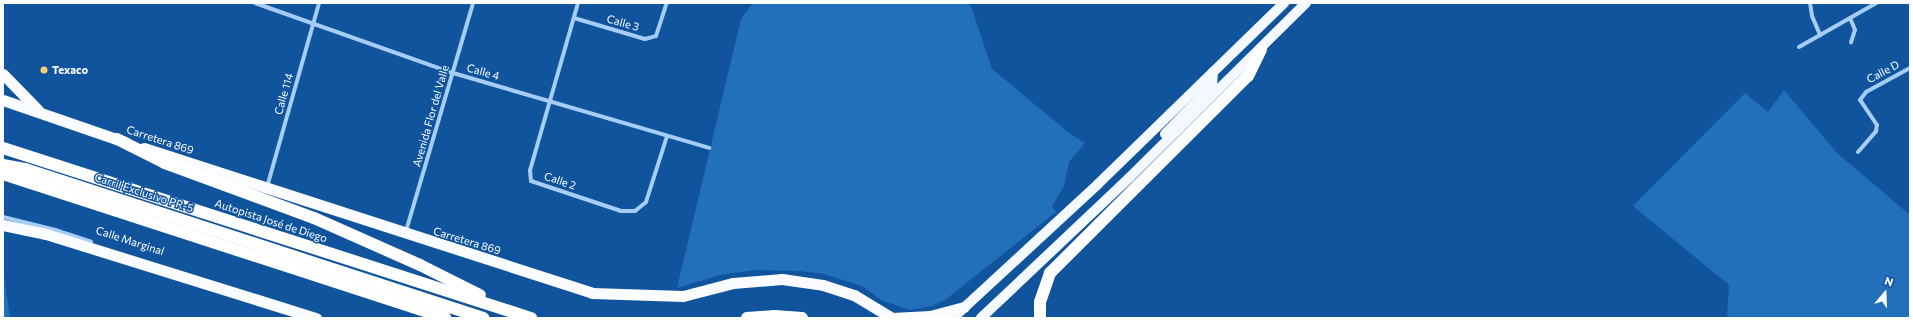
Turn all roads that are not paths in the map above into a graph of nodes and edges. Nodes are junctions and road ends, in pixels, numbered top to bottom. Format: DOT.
graph roads {
  1 [pos="255,3"];
  2 [pos="319,3"];
  3 [pos="473,3"];
  4 [pos="578,3"];
  5 [pos="667,3"];
  6 [pos="1284,3"];
  7 [pos="1306,3"];
  8 [pos="1810,3"];
  9 [pos="1876,3"];
  10 [pos="574,18"];
  11 [pos="1850,18"];
  12 [pos="313,25"];
  13 [pos="1820,36"];
  14 [pos="1851,42"];
  15 [pos="1800,47"];
  16 [pos="1261,49"];
  17 [pos="1910,68"];
  18 [pos="1213,72"];
  19 [pos="453,73"];
  20 [pos="3,74"];
  21 [pos="3,100"];
  22 [pos="550,101"];
  23 [pos="41,113"];
  24 [pos="667,136"];
  25 [pos="117,139"];
  26 [pos="3,148"];
  27 [pos="709,148"];
  28 [pos="1858,152"];
  29 [pos="1150,157"];
  30 [pos="3,158"];
  31 [pos="3,165"];
  32 [pos="25,169"];
  33 [pos="3,174"];
  34 [pos="266,189"];
  35 [pos="3,217"];
  36 [pos="3,225"];
  37 [pos="405,235"];
  38 [pos="246,296"];
  39 [pos="964,307"];
  40 [pos="514,312"];
  41 [pos="316,318"];
  42 [pos="445,318"];
  43 [pos="483,318"];
  44 [pos="531,318"];
  45 [pos="747,318"];
  46 [pos="802,318"];
  47 [pos="892,318"];
  48 [pos="953,318"];
  49 [pos="981,318"];
  50 [pos="1040,318"];
  1 -- 12 [label="street, Calle 4"];
  2 -- 12 [label="street, Calle 114"];
  3 -- 19 [label="street, Avenida Flor del Valle"];
  4 -- 10 [label="street, Calle 2"];
  5 -- 10 [label="street, Calle 3"];
  6 -- 18 [label="main road"];
  7 -- 16 [label="main road"];
  8 -- 13 [label="street"];
  9 -- 11 [label="street"];
  10 -- 22 [label="street, Calle 2"];
  11 -- 13 [label="street"];
  11 -- 14 [label="street"];
  12 -- 19 [label="street, Calle 4"];
  12 -- 34 [label="street, Calle 114"];
  13 -- 15 [label="street"];
  16 -- 29 [label="main road"];
  16 -- 50 [label="highway"];
  17 -- 28 [label="street, Calle D"];
  18 -- 29 [label="main road"];
  18 -- 39 [label="main road"];
  19 -- 22 [label="street, Calle 4"];
  19 -- 37 [label="street, Avenida Flor del Valle"];
  20 -- 23 [label="highway"];
  21 -- 23 [label="highway, Carretera 869"];
  22 -- 24 [label="street, Calle 4"];
  22 -- 24 [label="street, Calle 2"];
  23 -- 25 [label="highway, Carretera 869"];
  24 -- 27 [label="street, Calle 4"];
  25 -- 34 [label="highway, Carretera 869"];
  25 -- 40 [label="highway"];
  26 -- 40 [label="highway, Autopista José de Diego"];
  29 -- 49 [label="main road"];
  30 -- 32 [label="highway"];
  31 -- 32 [label="highway"];
  32 -- 43 [label="highway, Carril Exclusivo PR-5"];
  33 -- 42 [label="highway"];
  34 -- 37 [label="highway, Carretera 869"];
  35 -- 38 [label="street, Calle Marginal"];
  36 -- 38 [label="highway, Calle Marginal"];
  37 -- 47 [label="highway, Carretera 869"];
  38 -- 41 [label="highway, Calle Marginal"];
  39 -- 47 [label="highway"];
  39 -- 48 [label="main road"];
  40 -- 44 [label="highway, Autopista José de Diego"];
  45 -- 46 [label="highway"];
}
